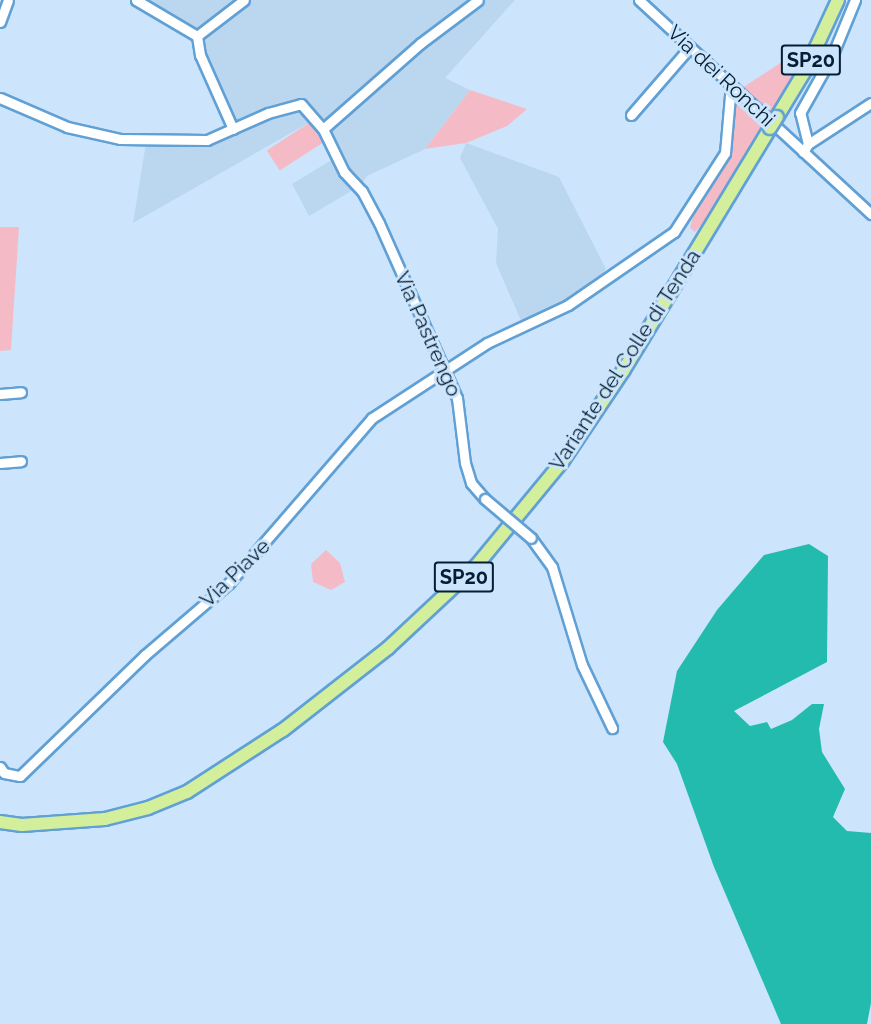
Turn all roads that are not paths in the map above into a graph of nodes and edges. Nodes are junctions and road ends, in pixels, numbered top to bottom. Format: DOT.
graph roads {
  1 [pos="8,0"];
  2 [pos="136,0"];
  3 [pos="244,0"];
  4 [pos="478,0"];
  5 [pos="639,0"];
  6 [pos="838,0"];
  7 [pos="855,0"];
  8 [pos="0,22"];
  9 [pos="197,36"];
  10 [pos="690,47"];
  11 [pos="731,85"];
  12 [pos="0,98"];
  13 [pos="871,103"];
  14 [pos="631,115"];
  15 [pos="233,129"];
  16 [pos="323,129"];
  17 [pos="806,148"];
  18 [pos="871,214"];
  19 [pos="447,370"];
  20 [pos="21,392"];
  21 [pos="0,394"];
  22 [pos="21,461"];
  23 [pos="0,463"];
  24 [pos="612,728"];
  25 [pos="0,767"];
  26 [pos="0,822"];
  1 -- 8 [label="street"];
  2 -- 9 [label="street"];
  3 -- 9 [label="street"];
  4 -- 16 [label="street"];
  5 -- 10 [label="street, Via dei Ronchi"];
  6 -- 26 [label="main road, Variante del Colle di Tenda / SP20"];
  7 -- 17 [label="street"];
  9 -- 15 [label="street"];
  10 -- 11 [label="street, Via dei Ronchi"];
  10 -- 14 [label="street"];
  11 -- 17 [label="street, Via dei Ronchi"];
  11 -- 19 [label="street, Via Piave"];
  12 -- 15 [label="street"];
  13 -- 17 [label="street"];
  15 -- 16 [label="street, Via Pastrengo"];
  16 -- 19 [label="street, Via Pastrengo"];
  17 -- 18 [label="street, Via dei Ronchi"];
  19 -- 24 [label="street, Via Pastrengo, bridge"];
  19 -- 25 [label="street, Via Piave"];
  20 -- 21 [label="street"];
  22 -- 23 [label="street"];
}
